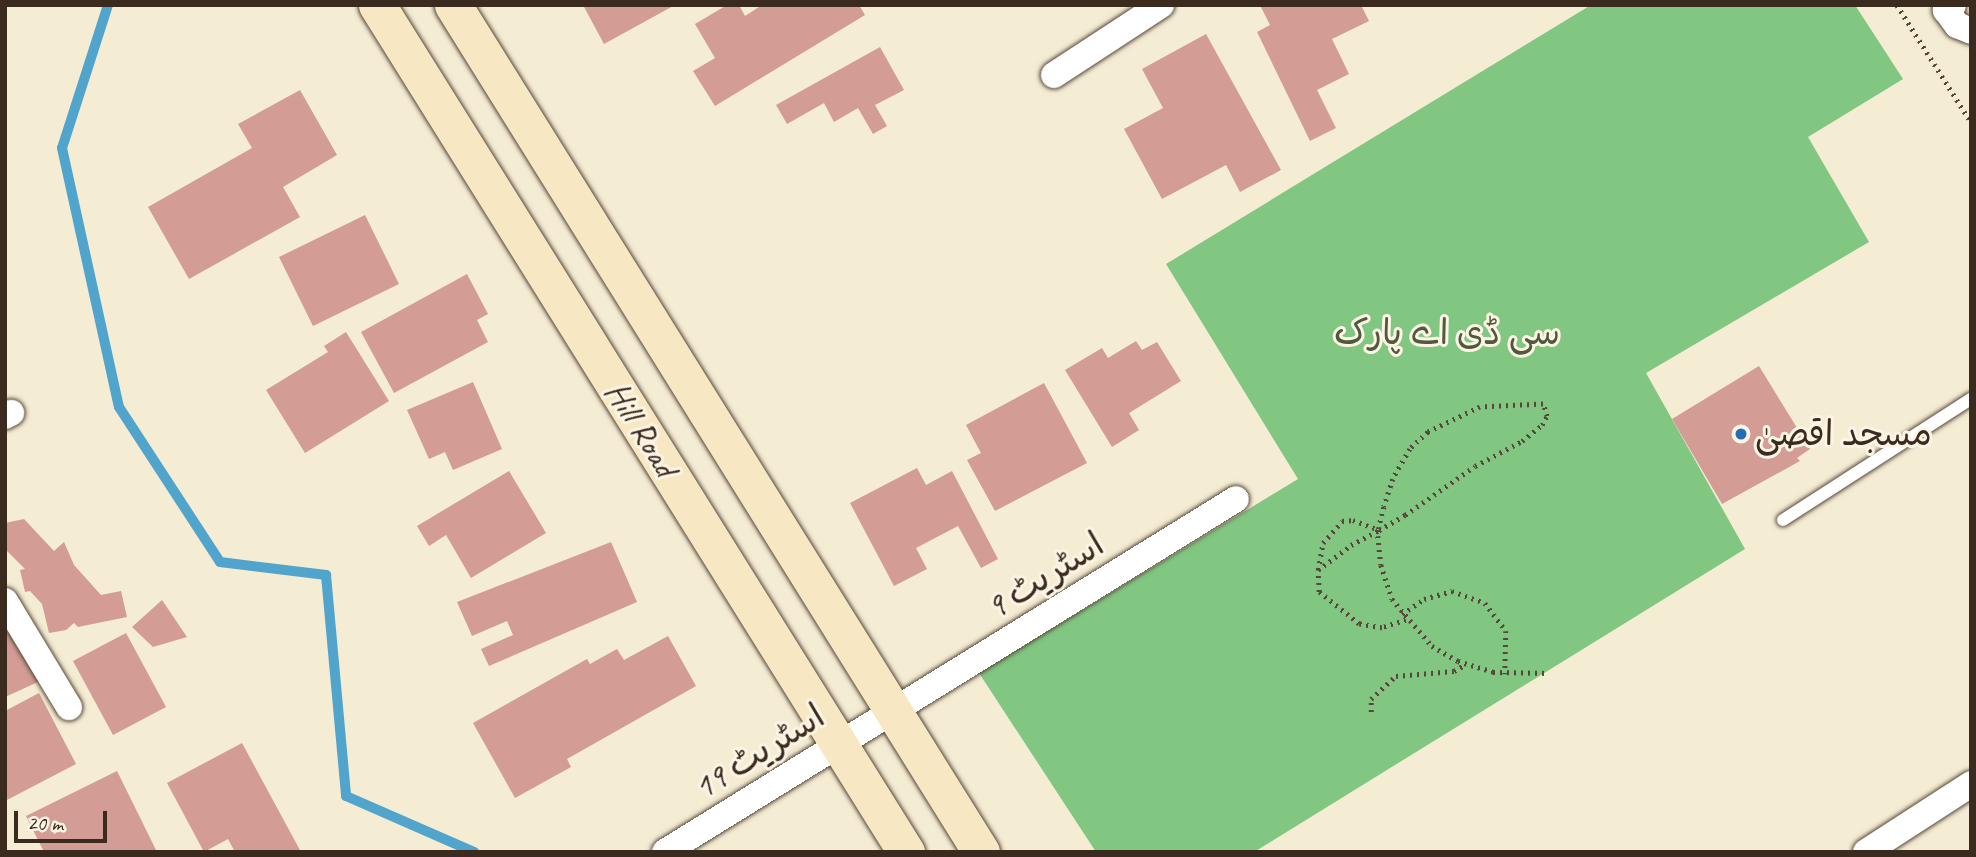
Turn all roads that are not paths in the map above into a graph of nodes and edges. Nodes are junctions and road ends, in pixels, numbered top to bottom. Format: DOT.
graph roads {
  1 [pos="377,5"];
  2 [pos="453,5"];
  3 [pos="1161,5"];
  4 [pos="1953,5"];
  5 [pos="1971,31"];
  6 [pos="1054,75"];
  7 [pos="1971,399"];
  8 [pos="1236,499"];
  9 [pos="1783,520"];
  10 [pos="5,601"];
  11 [pos="69,707"];
  12 [pos="891,712"];
  13 [pos="838,744"];
  14 [pos="1971,783"];
  15 [pos="666,852"];
  16 [pos="906,852"];
  17 [pos="981,852"];
  18 [pos="1866,852"];
  1 -- 13 [label="street, Hill Road"];
  2 -- 12 [label="street, Hill Road"];
  3 -- 6 [label="street"];
  4 -- 5 [label="street"];
  7 -- 9 [label="lane"];
  8 -- 12 [label="street, اسٹریٹ 9"];
  10 -- 11 [label="street"];
  12 -- 13 [label="street, اسٹریٹ 19"];
  12 -- 17 [label="street, Hill Road"];
  13 -- 15 [label="street, اسٹریٹ 19"];
  13 -- 16 [label="street, Hill Road"];
  14 -- 18 [label="street"];
}
